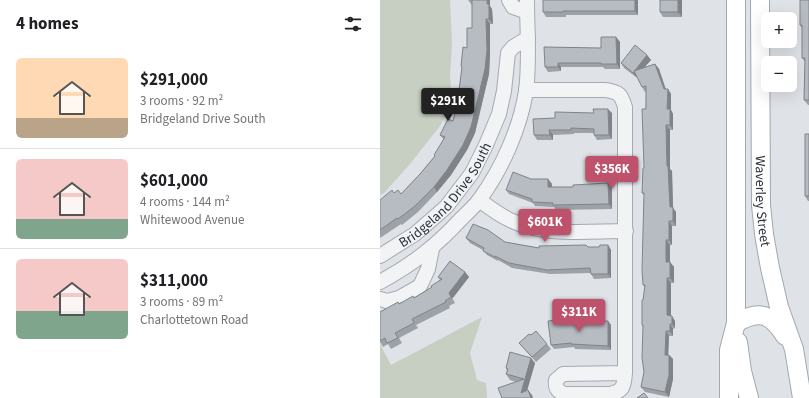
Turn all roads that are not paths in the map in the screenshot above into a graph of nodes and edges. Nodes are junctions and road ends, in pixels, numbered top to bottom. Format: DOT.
graph roads {
  1 [pos="509,0"];
  2 [pos="736,0"];
  3 [pos="760,0"];
  4 [pos="527,6"];
  5 [pos="528,38"];
  6 [pos="526,90"];
  7 [pos="479,200"];
  8 [pos="626,231"];
  9 [pos="432,249"];
  10 [pos="380,256"];
  11 [pos="380,282"];
  12 [pos="380,299"];
  13 [pos="736,323"];
  14 [pos="794,349"];
  15 [pos="625,373"];
  16 [pos="809,379"];
  17 [pos="729,398"];
  18 [pos="749,398"];
  19 [pos="802,398"];
  1 -- 4 [label="street, Bridgeland Drive South"];
  2 -- 13 [label="main road, Waverley Street"];
  3 -- 14 [label="main road, Waverley Street"];
  4 -- 5 [label="street, Bridgeland Drive South"];
  5 -- 6 [label="street, Bridgeland Drive South"];
  5 -- 10 [label="street, Bridgeland Drive South"];
  6 -- 7 [label="street, Bridgeland Drive South"];
  6 -- 8 [label="street"];
  7 -- 8 [label="street"];
  7 -- 9 [label="street, Bridgeland Drive South"];
  8 -- 15 [label="street"];
  9 -- 11 [label="street, Bridgeland Drive South"];
  9 -- 12 [label="street, Bridgeland Drive South"];
  13 -- 14 [label="main road"];
  13 -- 17 [label="main road, Waverley Street"];
  13 -- 18 [label="main road"];
  14 -- 16 [label="main road"];
  14 -- 19 [label="main road, Waverley Street"];
}
